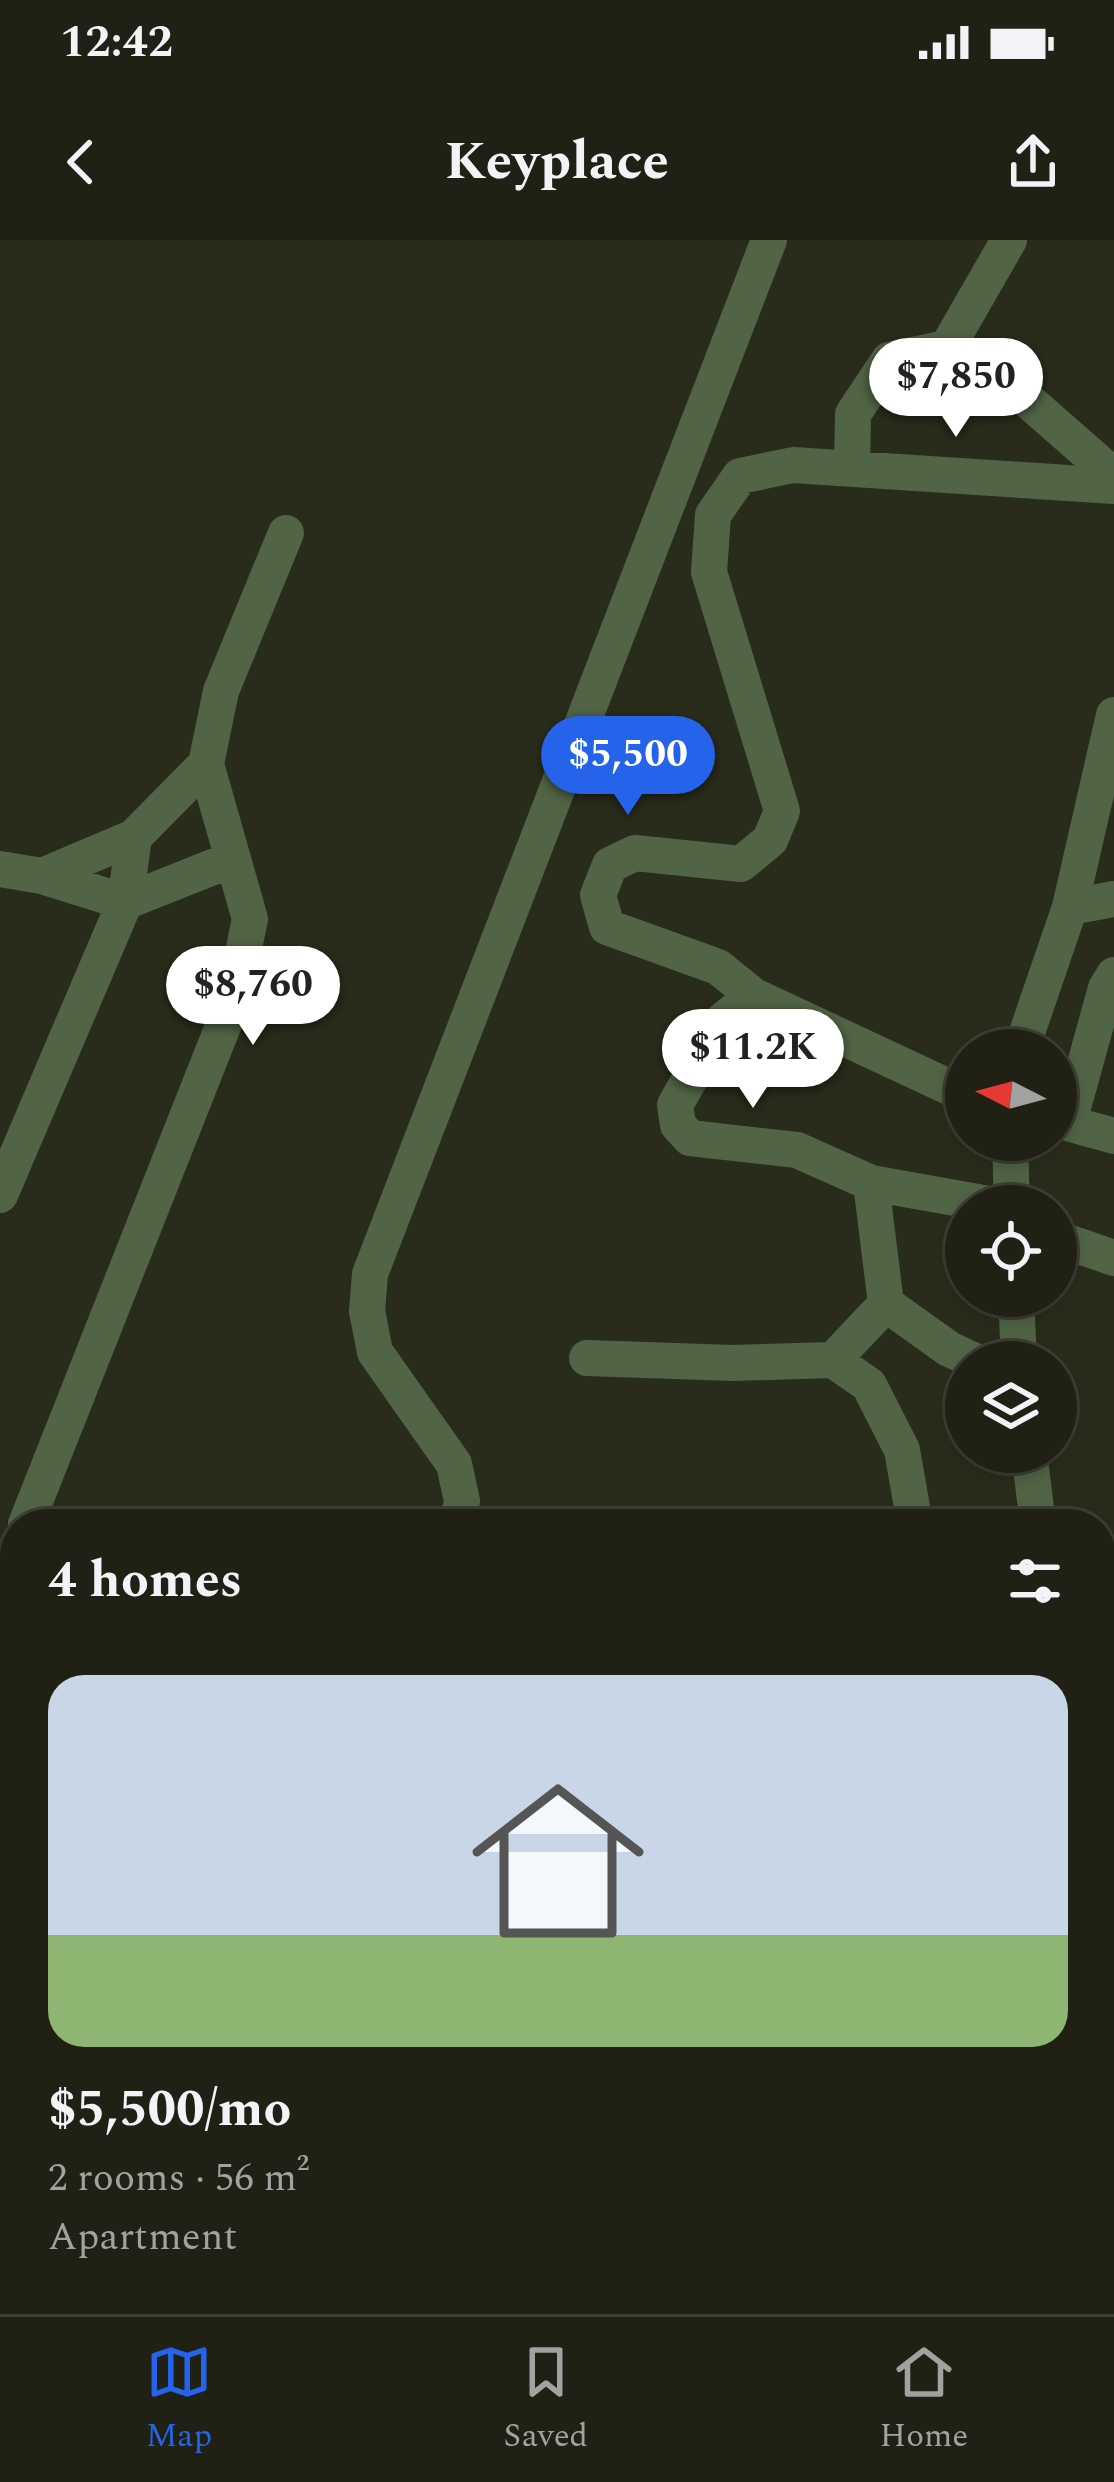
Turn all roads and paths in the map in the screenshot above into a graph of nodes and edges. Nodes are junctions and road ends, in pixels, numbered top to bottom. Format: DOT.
graph roads {
  1 [pos="769,240"];
  2 [pos="1009,240"];
  3 [pos="947,348"];
  4 [pos="851,469"];
  5 [pos="1114,476"];
  6 [pos="1114,486"];
  7 [pos="286,533"];
  8 [pos="1114,716"];
  9 [pos="206,764"];
  10 [pos="134,837"];
  11 [pos="233,859"];
  12 [pos="0,869"];
  13 [pos="42,876"];
  14 [pos="1114,899"];
  15 [pos="125,902"];
  16 [pos="1070,907"];
  17 [pos="1050,963"];
  18 [pos="1110,981"];
  19 [pos="754,996"];
  20 [pos="1028,1029"];
  21 [pos="1077,1079"];
  22 [pos="945,1085"];
  23 [pos="1077,1125"];
  24 [pos="1114,1136"];
  25 [pos="871,1183"];
  26 [pos="0,1195"];
  27 [pos="945,1196"];
  28 [pos="1077,1245"];
  29 [pos="1114,1258"];
  30 [pos="886,1304"];
  31 [pos="945,1346"];
  32 [pos="587,1358"];
  33 [pos="833,1360"];
  34 [pos="1032,1473"];
  35 [pos="32,1509"];
  36 [pos="460,1509"];
  37 [pos="912,1509"];
  38 [pos="1036,1509"];
  1 -- 36 [label="street"];
  2 -- 3 [label="street"];
  3 -- 4 [label="street"];
  3 -- 5 [label="street"];
  4 -- 6 [label="street"];
  4 -- 19 [label="street"];
  7 -- 9 [label="street"];
  8 -- 16 [label="street"];
  9 -- 10 [label="street"];
  9 -- 11 [label="street"];
  10 -- 13 [label="street"];
  10 -- 15 [label="street"];
  11 -- 15 [label="street"];
  11 -- 35 [label="street"];
  12 -- 13 [label="street"];
  13 -- 15 [label="street"];
  14 -- 16 [label="street"];
  15 -- 26 [label="street"];
  16 -- 17 [label="street"];
  17 -- 18 [label="street"];
  17 -- 20 [label="street"];
  18 -- 21 [label="street"];
  19 -- 22 [label="street"];
  19 -- 25 [label="street"];
  23 -- 24 [label="street"];
  25 -- 27 [label="street"];
  25 -- 30 [label="street"];
  28 -- 29 [label="street"];
  30 -- 31 [label="street"];
  30 -- 33 [label="street"];
  32 -- 33 [label="street"];
  33 -- 37 [label="street"];
  34 -- 38 [label="street"];
}
